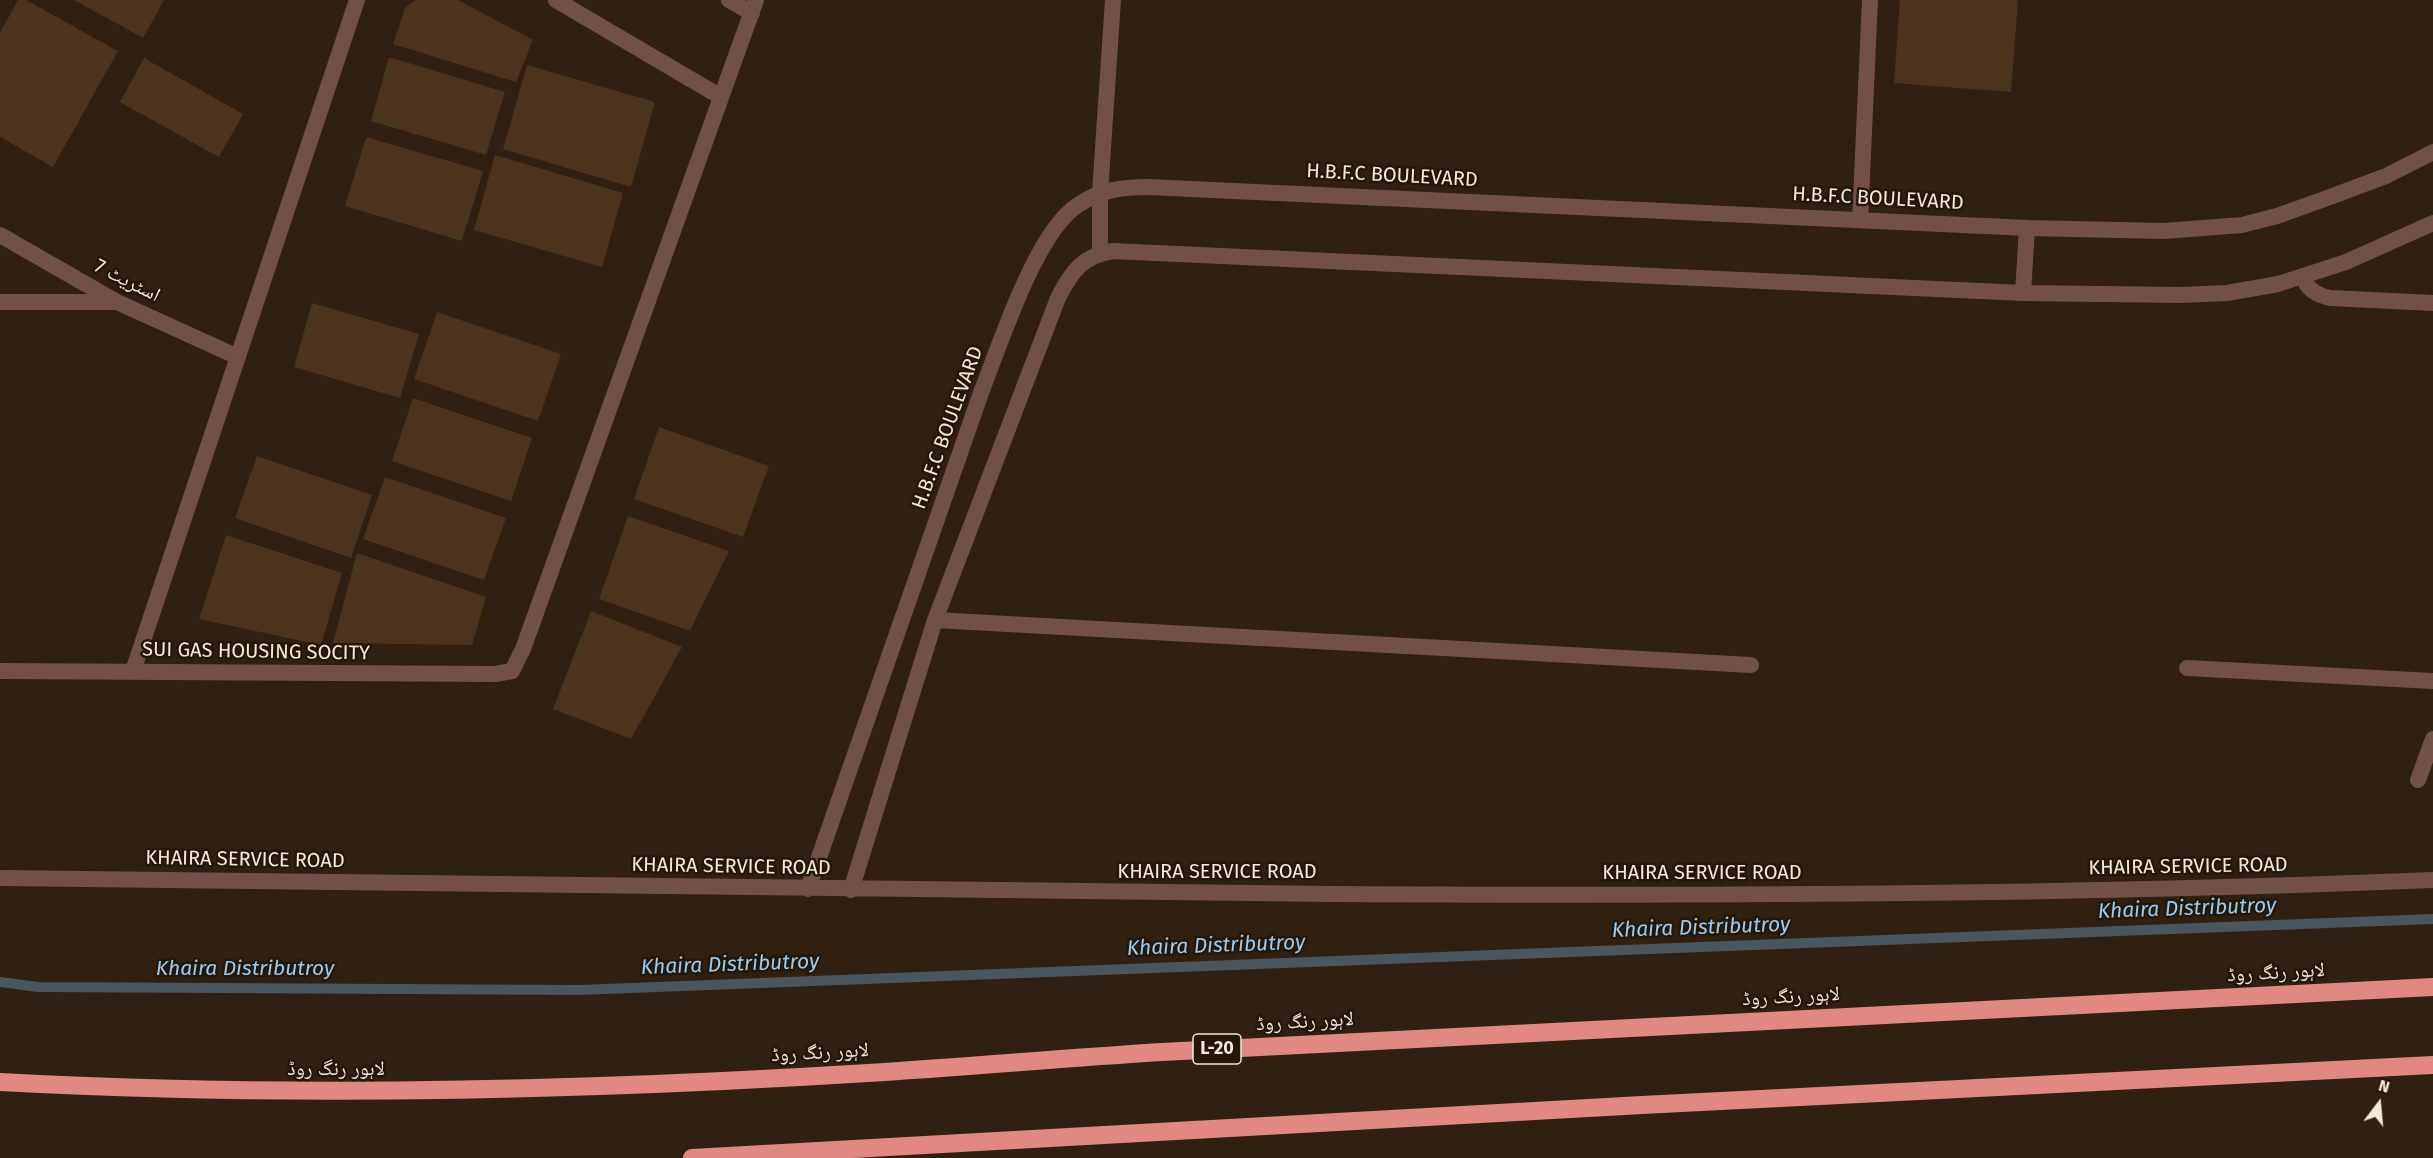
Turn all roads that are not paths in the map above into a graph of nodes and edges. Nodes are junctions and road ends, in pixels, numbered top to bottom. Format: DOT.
graph roads {
  1 [pos="357,0"];
  2 [pos="556,0"];
  3 [pos="729,0"];
  4 [pos="1113,0"];
  5 [pos="1870,0"];
  6 [pos="754,6"];
  7 [pos="721,97"];
  8 [pos="2433,152"];
  9 [pos="1100,193"];
  10 [pos="1860,219"];
  11 [pos="2433,223"];
  12 [pos="2027,228"];
  13 [pos="0,235"];
  14 [pos="1100,254"];
  15 [pos="2303,276"];
  16 [pos="2023,292"];
  17 [pos="0,302"];
  18 [pos="117,302"];
  19 [pos="2433,303"];
  20 [pos="238,357"];
  21 [pos="935,620"];
  22 [pos="1751,665"];
  23 [pos="2187,668"];
  24 [pos="0,671"];
  25 [pos="133,671"];
  26 [pos="2433,681"];
  27 [pos="2433,739"];
  28 [pos="2418,780"];
  29 [pos="0,878"];
  30 [pos="2433,880"];
  31 [pos="808,889"];
  32 [pos="851,890"];
  33 [pos="2433,987"];
  34 [pos="2433,1065"];
  35 [pos="0,1082"];
  36 [pos="692,1158"];
  1 -- 20 [label="street"];
  2 -- 7 [label="street"];
  3 -- 6 [label="street"];
  4 -- 9 [label="street"];
  5 -- 10 [label="street"];
  6 -- 7 [label="street"];
  7 -- 25 [label="street, SUI GAS HOUSING SOCITY"];
  8 -- 12 [label="street, H.B.F.C BOULEVARD"];
  9 -- 10 [label="street, H.B.F.C BOULEVARD"];
  9 -- 14 [label="street"];
  9 -- 31 [label="street, H.B.F.C BOULEVARD"];
  10 -- 12 [label="street, H.B.F.C BOULEVARD"];
  11 -- 15 [label="street"];
  12 -- 16 [label="street"];
  13 -- 18 [label="street, اسٹریٹ 7"];
  14 -- 16 [label="street"];
  14 -- 21 [label="street"];
  15 -- 16 [label="street"];
  15 -- 19 [label="street"];
  17 -- 18 [label="street"];
  18 -- 20 [label="street, اسٹریٹ 7"];
  20 -- 25 [label="street"];
  21 -- 22 [label="street"];
  21 -- 32 [label="street"];
  23 -- 26 [label="street"];
  24 -- 25 [label="street, SUI GAS HOUSING SOCITY"];
  27 -- 28 [label="street"];
  29 -- 31 [label="street, KHAIRA SERVICE ROAD"];
  30 -- 32 [label="street, KHAIRA SERVICE ROAD"];
  31 -- 32 [label="street, KHAIRA SERVICE ROAD"];
  33 -- 35 [label="highway, لاہور رنگ روڈ / L-20"];
  34 -- 36 [label="highway"];
}
